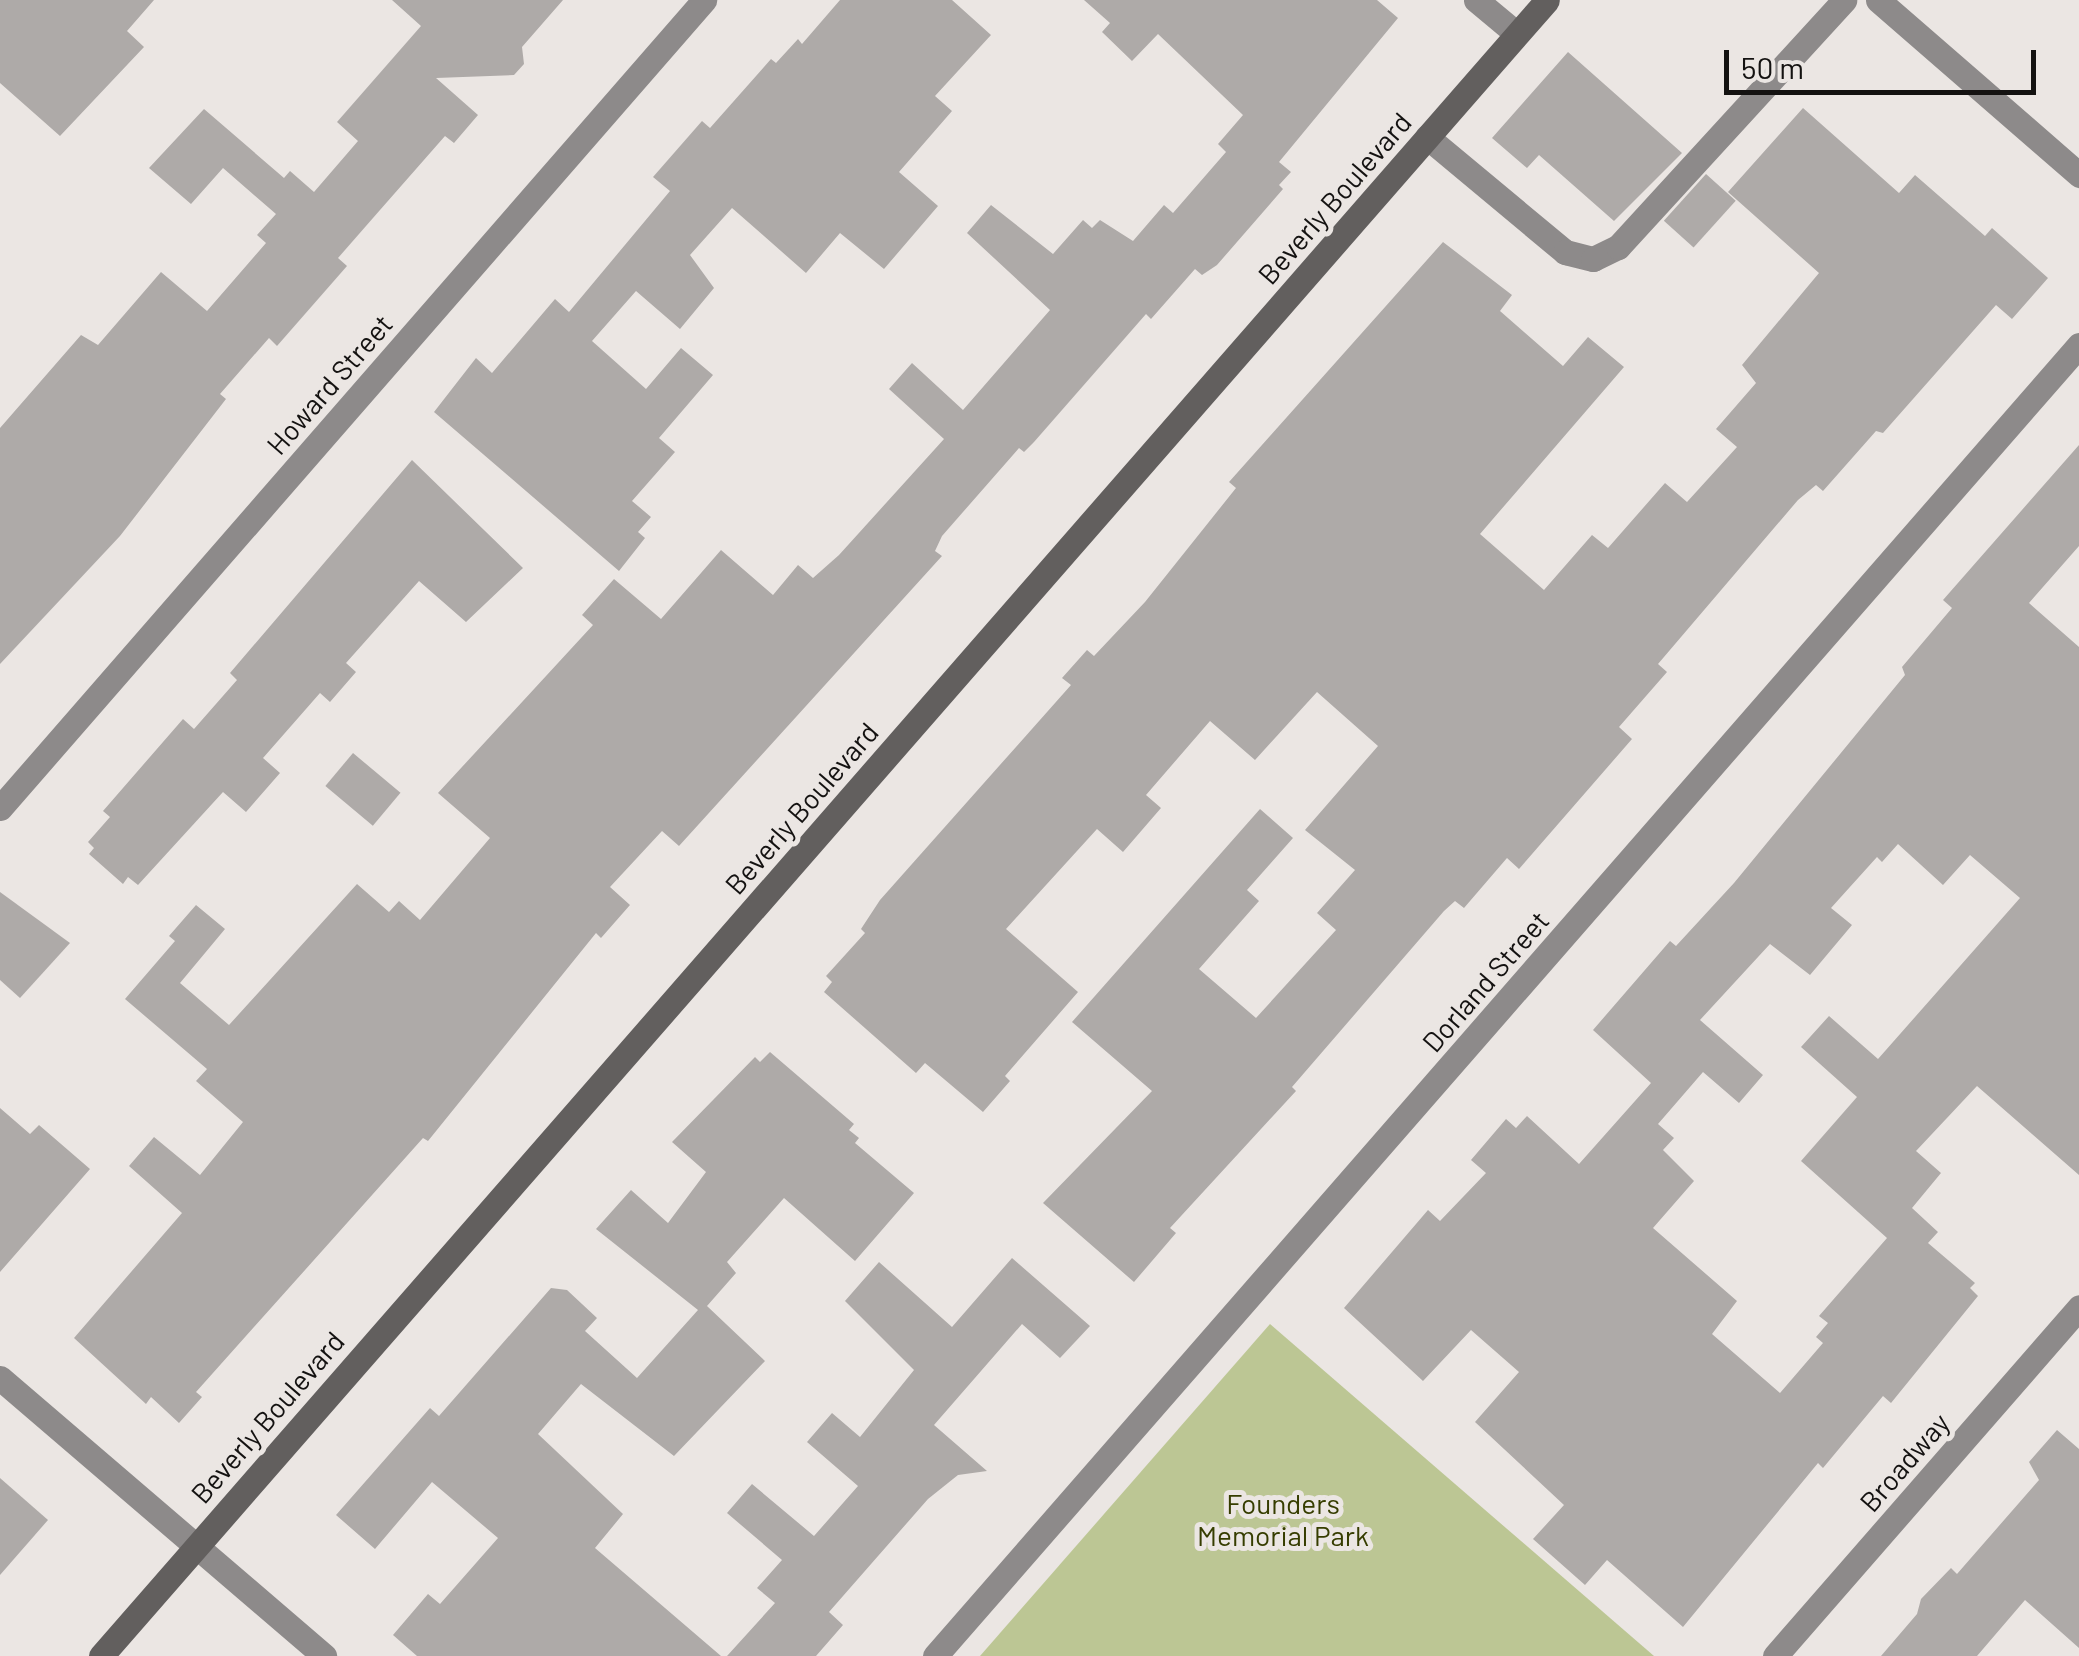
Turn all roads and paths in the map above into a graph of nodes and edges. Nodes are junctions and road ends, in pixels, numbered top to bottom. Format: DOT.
graph roads {
  1 [pos="704,0"];
  2 [pos="1476,0"];
  3 [pos="1547,0"];
  4 [pos="1844,0"];
  5 [pos="1878,0"];
  6 [pos="1517,34"];
  7 [pos="1428,137"];
  8 [pos="2079,175"];
  9 [pos="2079,345"];
  10 [pos="0,808"];
  11 [pos="2079,1307"];
  12 [pos="0,1378"];
  13 [pos="194,1546"];
  14 [pos="101,1656"];
  15 [pos="324,1656"];
  16 [pos="935,1656"];
  17 [pos="1774,1656"];
  1 -- 10 [label="street, Howard Street"];
  2 -- 6 [label="street"];
  3 -- 6 [label="main road, Beverly Boulevard"];
  4 -- 7 [label="street"];
  5 -- 8 [label="street"];
  6 -- 7 [label="main road, Beverly Boulevard"];
  7 -- 13 [label="main road, Beverly Boulevard"];
  9 -- 16 [label="street, Dorland Street"];
  11 -- 17 [label="street, Broadway"];
  12 -- 13 [label="street"];
  13 -- 14 [label="main road, Beverly Boulevard"];
  13 -- 15 [label="street"];
}
